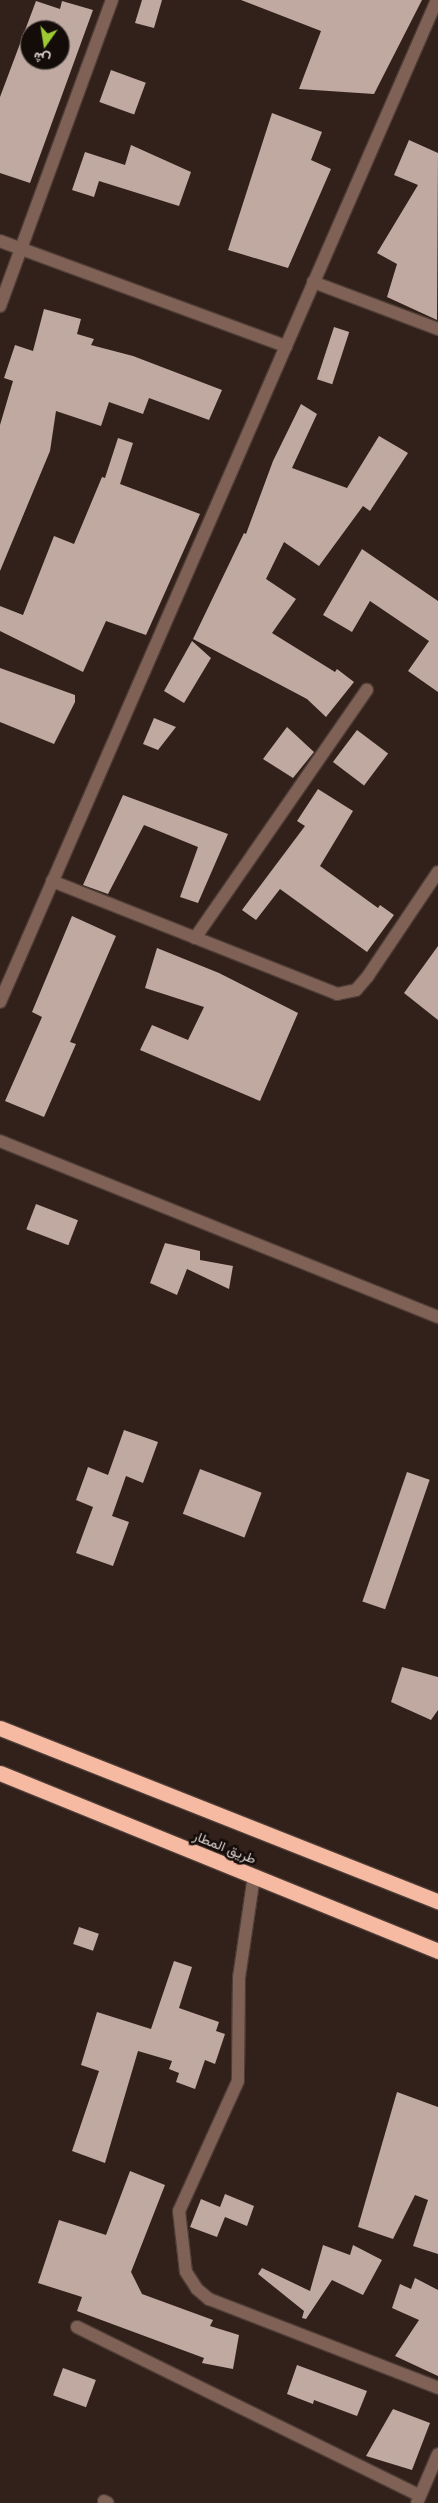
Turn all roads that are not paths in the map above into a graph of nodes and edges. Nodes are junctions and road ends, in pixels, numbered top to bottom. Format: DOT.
graph roads {
  1 [pos="112,0"];
  2 [pos="437,0"];
  3 [pos="0,241"];
  4 [pos="21,248"];
  5 [pos="313,282"];
  6 [pos="0,306"];
  7 [pos="438,329"];
  8 [pos="286,346"];
  9 [pos="367,690"];
  10 [pos="438,872"];
  11 [pos="52,880"];
  12 [pos="195,938"];
  13 [pos="0,1002"];
  14 [pos="0,1141"];
  15 [pos="438,1317"];
  16 [pos="0,1728"];
  17 [pos="0,1774"];
  18 [pos="254,1876"];
  19 [pos="438,1901"];
  20 [pos="438,1951"];
  21 [pos="77,2327"];
  22 [pos="438,2388"];
  23 [pos="438,2454"];
  24 [pos="418,2499"];
  1 -- 4 [label="street"];
  2 -- 5 [label="street"];
  3 -- 4 [label="street"];
  4 -- 6 [label="street"];
  4 -- 8 [label="street"];
  5 -- 7 [label="street"];
  5 -- 8 [label="street"];
  8 -- 11 [label="street"];
  9 -- 12 [label="street"];
  10 -- 12 [label="street"];
  11 -- 12 [label="street"];
  11 -- 13 [label="street"];
  14 -- 15 [label="street"];
  16 -- 19 [label="highway, طريق المطار"];
  17 -- 18 [label="highway, طريق المطار"];
  18 -- 20 [label="highway, طريق المطار"];
  18 -- 22 [label="street"];
  21 -- 24 [label="street"];
  23 -- 24 [label="street"];
}
